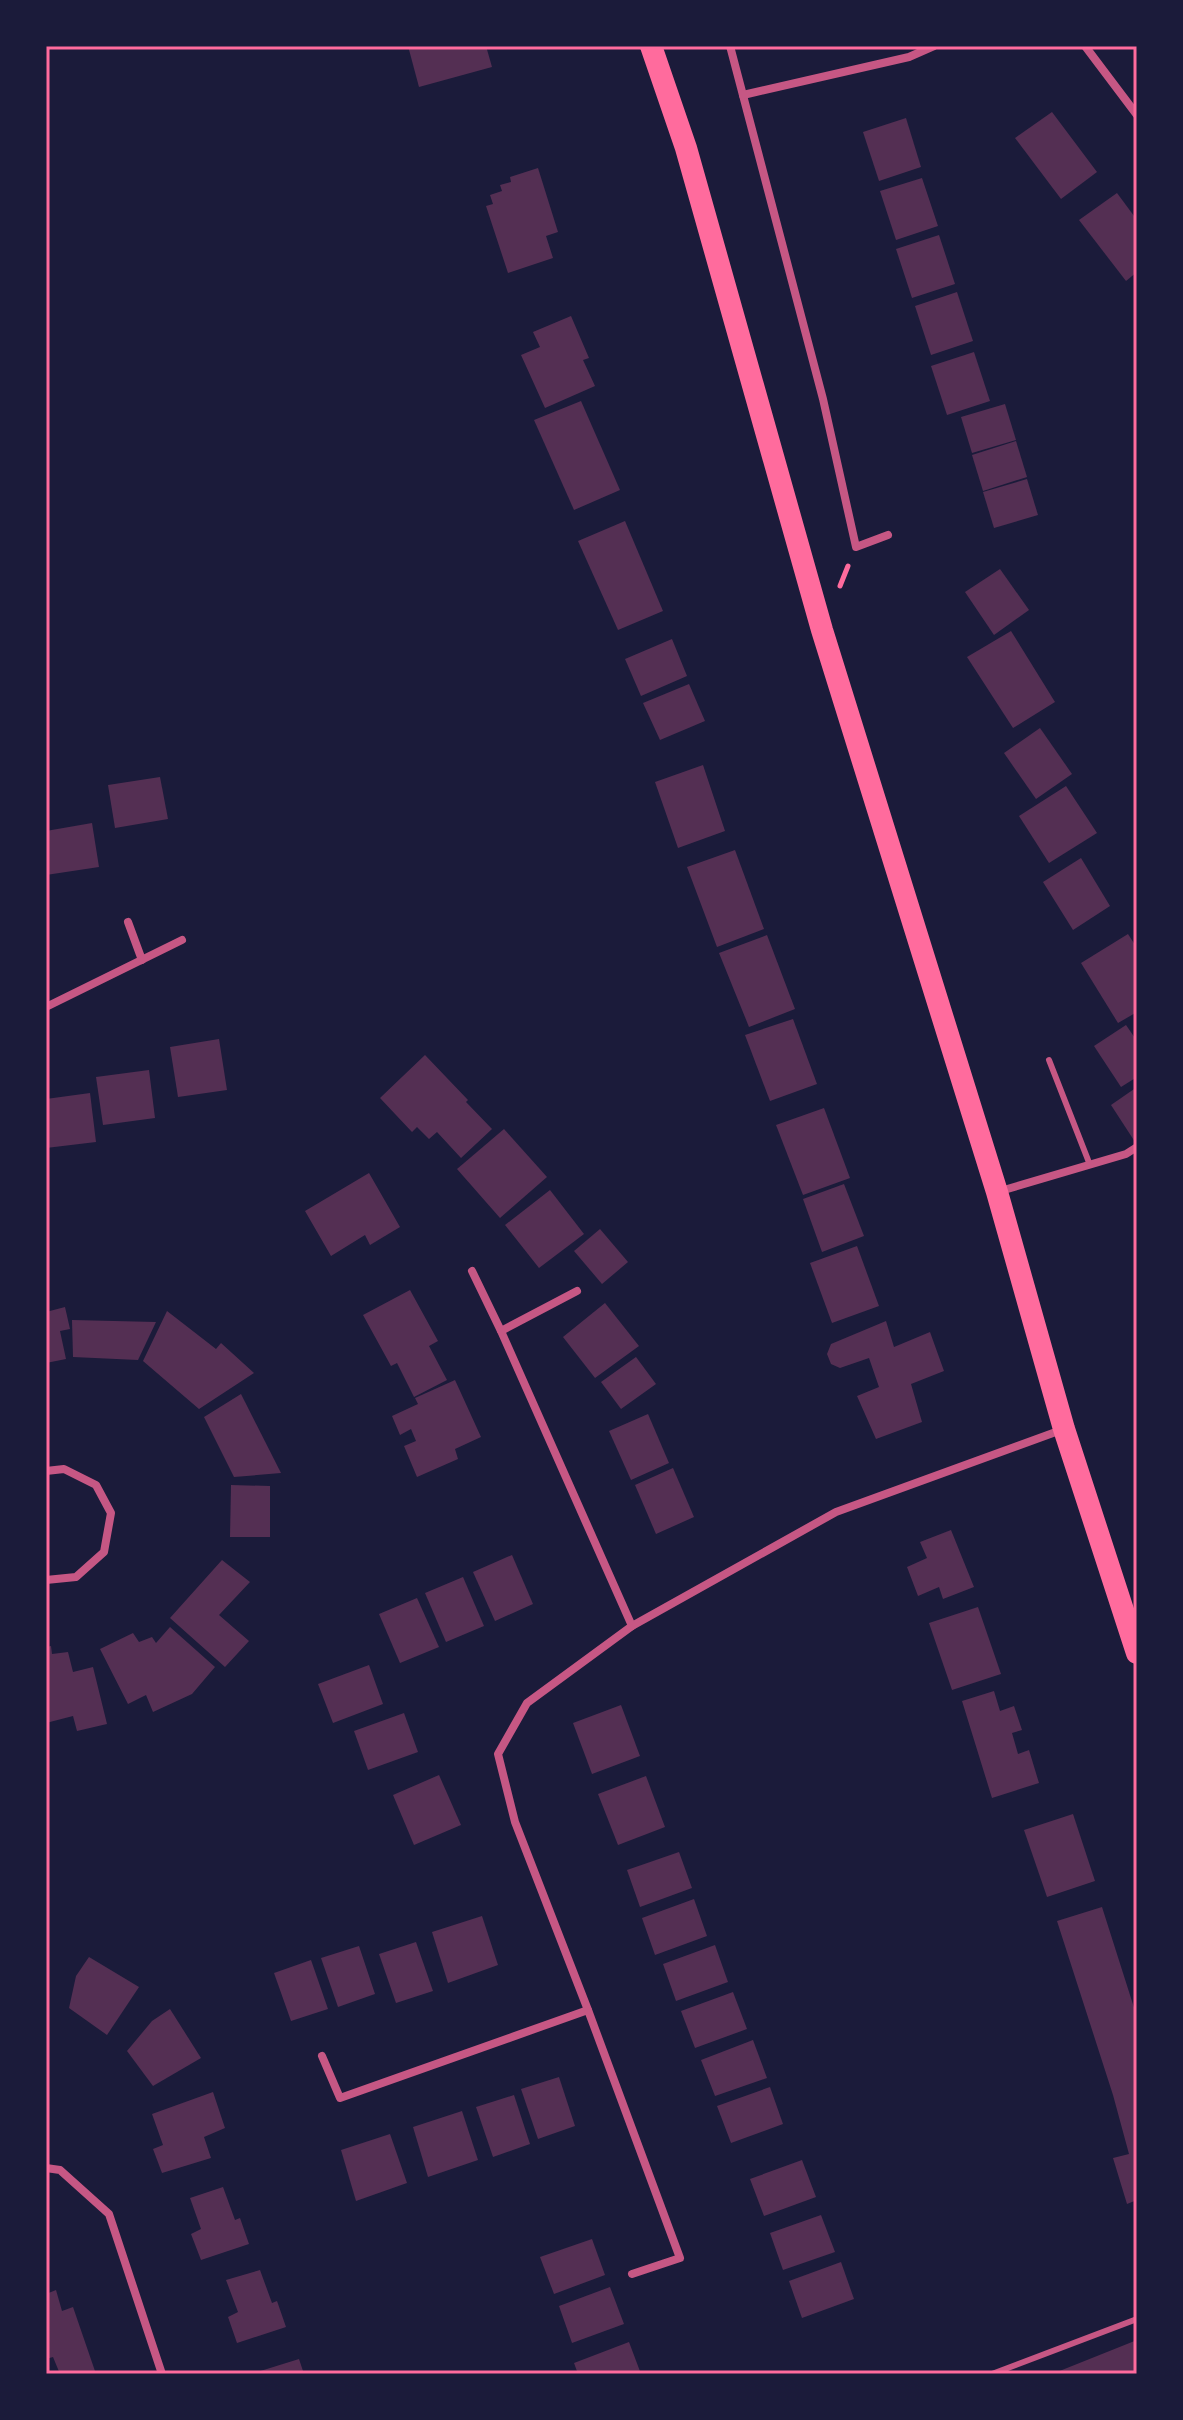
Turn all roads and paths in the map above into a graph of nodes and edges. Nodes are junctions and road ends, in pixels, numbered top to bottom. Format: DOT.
graph roads {
  1 [pos="651,46"];
  2 [pos="730,46"];
  3 [pos="934,46"];
  4 [pos="1085,46"];
  5 [pos="743,95"];
  6 [pos="1137,115"];
  7 [pos="888,535"];
  8 [pos="128,922"];
  9 [pos="182,940"];
  10 [pos="142,960"];
  11 [pos="46,1007"];
  12 [pos="1049,1060"];
  13 [pos="1137,1147"];
  14 [pos="1090,1165"];
  15 [pos="997,1192"];
  16 [pos="472,1271"];
  17 [pos="577,1291"];
  18 [pos="501,1331"];
  19 [pos="1064,1429"];
  20 [pos="46,1471"];
  21 [pos="46,1580"];
  22 [pos="632,1626"];
  23 [pos="1137,1653"];
  24 [pos="588,2010"];
  25 [pos="322,2056"];
  26 [pos="46,2168"];
  27 [pos="632,2274"];
  28 [pos="1137,2319"];
  29 [pos="162,2374"];
  30 [pos="992,2374"];
  1 -- 15 [label="highway"];
  2 -- 5 [label="street"];
  3 -- 5 [label="street"];
  4 -- 6 [label="street"];
  5 -- 7 [label="street"];
  8 -- 10 [label="street"];
  9 -- 10 [label="street"];
  10 -- 11 [label="street"];
  12 -- 14 [label="lane"];
  13 -- 14 [label="street"];
  14 -- 15 [label="street"];
  15 -- 19 [label="highway"];
  16 -- 18 [label="street"];
  17 -- 18 [label="street"];
  18 -- 22 [label="street"];
  19 -- 22 [label="street"];
  19 -- 23 [label="highway"];
  20 -- 21 [label="street"];
  22 -- 24 [label="street"];
  24 -- 25 [label="street"];
  24 -- 27 [label="street"];
  26 -- 29 [label="street"];
  28 -- 30 [label="lane"];
}
